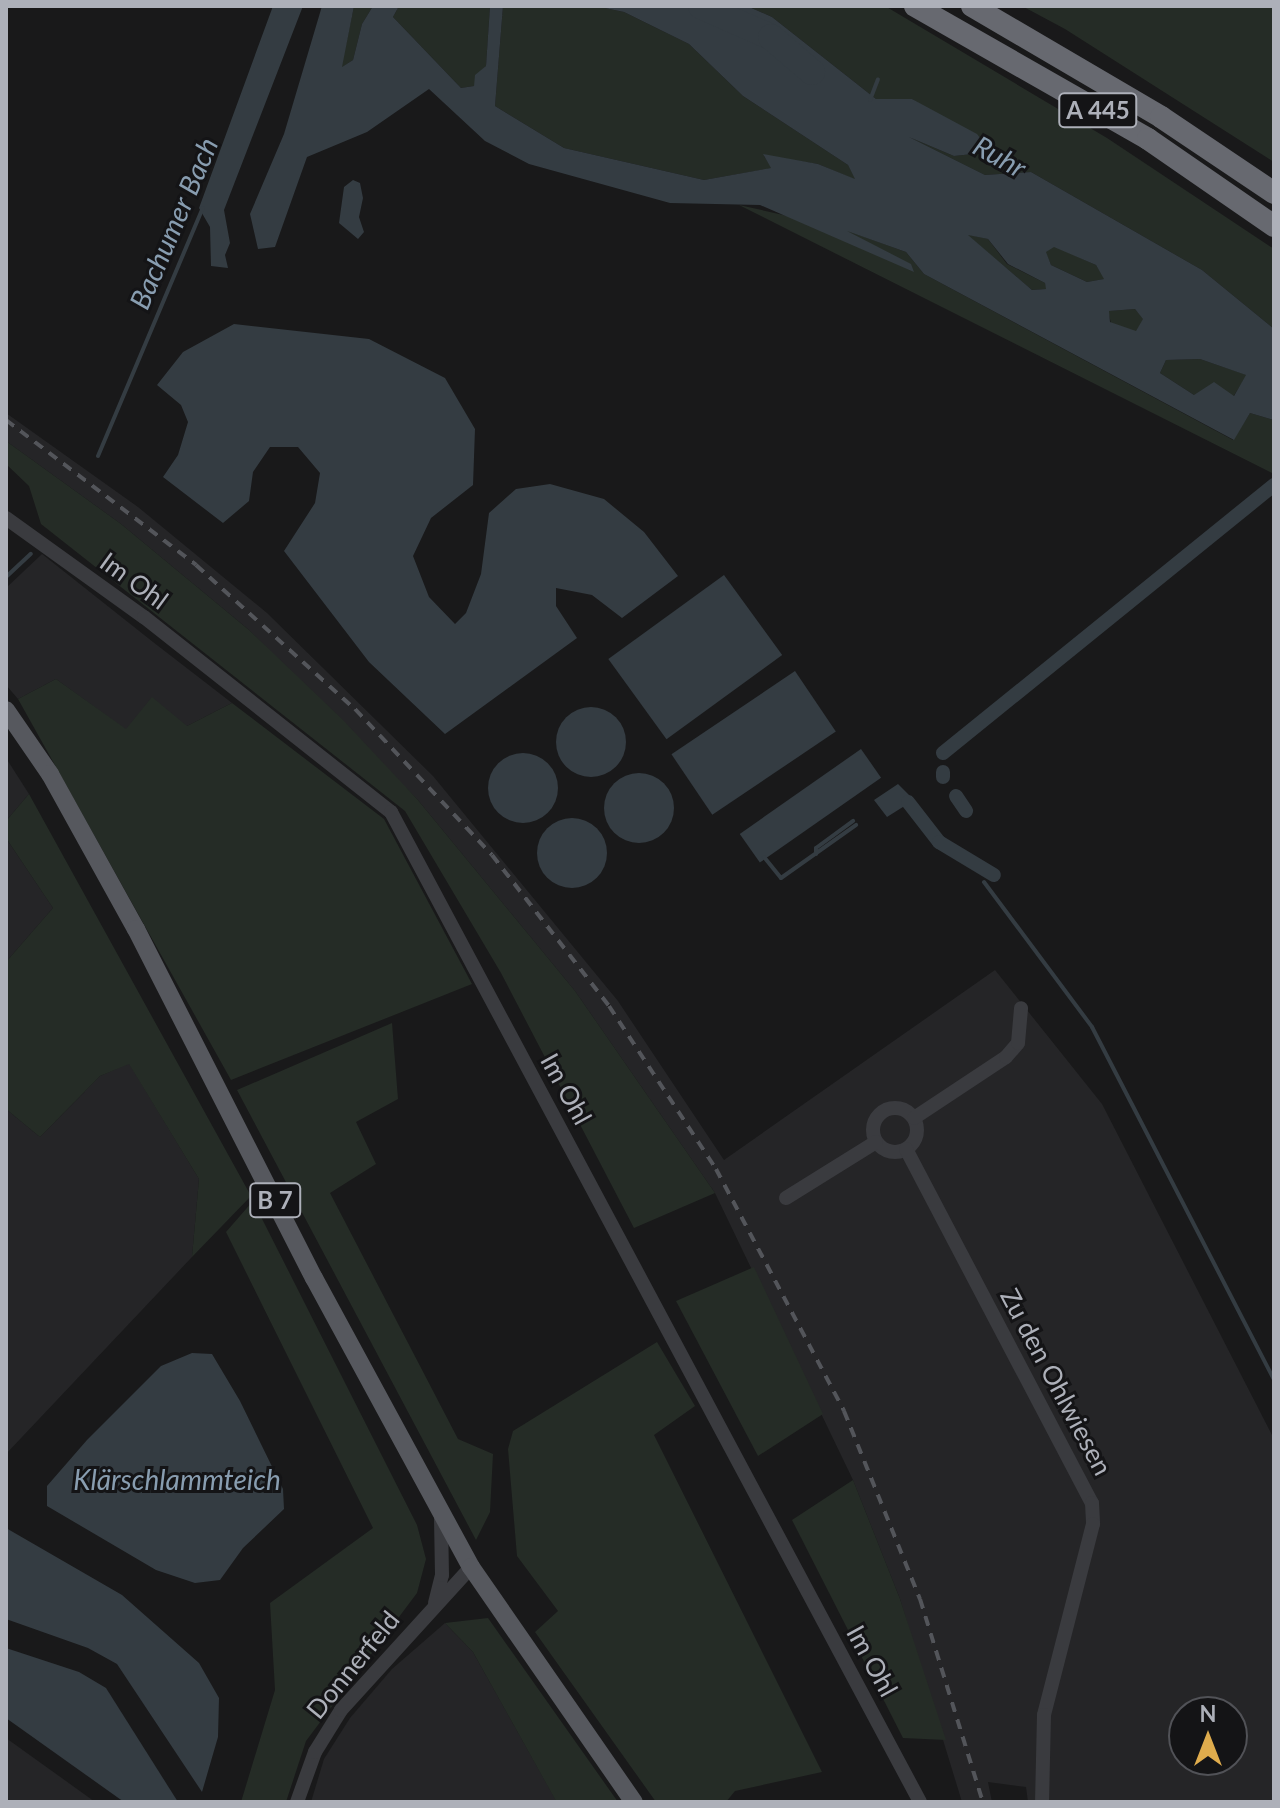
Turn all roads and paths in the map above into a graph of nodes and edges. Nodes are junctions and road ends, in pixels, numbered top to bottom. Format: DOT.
graph roads {
  1 [pos="915,6"];
  2 [pos="972,6"];
  3 [pos="1274,193"];
  4 [pos="1274,226"];
  5 [pos="6,518"];
  6 [pos="6,710"];
  7 [pos="1021,1008"];
  8 [pos="914,1118"];
  9 [pos="876,1142"];
  10 [pos="906,1149"];
  11 [pos="786,1198"];
  12 [pos="440,1512"];
  13 [pos="471,1567"];
  14 [pos="434,1606"];
  15 [pos="1042,1798"];
  16 [pos="297,1802"];
  17 [pos="634,1802"];
  18 [pos="920,1802"];
  1 -- 4 [label="highway, A 445"];
  2 -- 3 [label="highway, A 445"];
  5 -- 18 [label="street, Im Ohl"];
  6 -- 12 [label="main road, B 7"];
  7 -- 8 [label="street"];
  8 -- 9 [label="street"];
  8 -- 10 [label="street"];
  9 -- 10 [label="street"];
  9 -- 11 [label="street"];
  10 -- 15 [label="street, Zu den Ohlwiesen"];
  12 -- 13 [label="main road, B 7"];
  12 -- 14 [label="street, Donnerfeld"];
  13 -- 14 [label="street, Donnerfeld"];
  13 -- 17 [label="main road, B 7"];
  14 -- 16 [label="street, Donnerfeld"];
}
